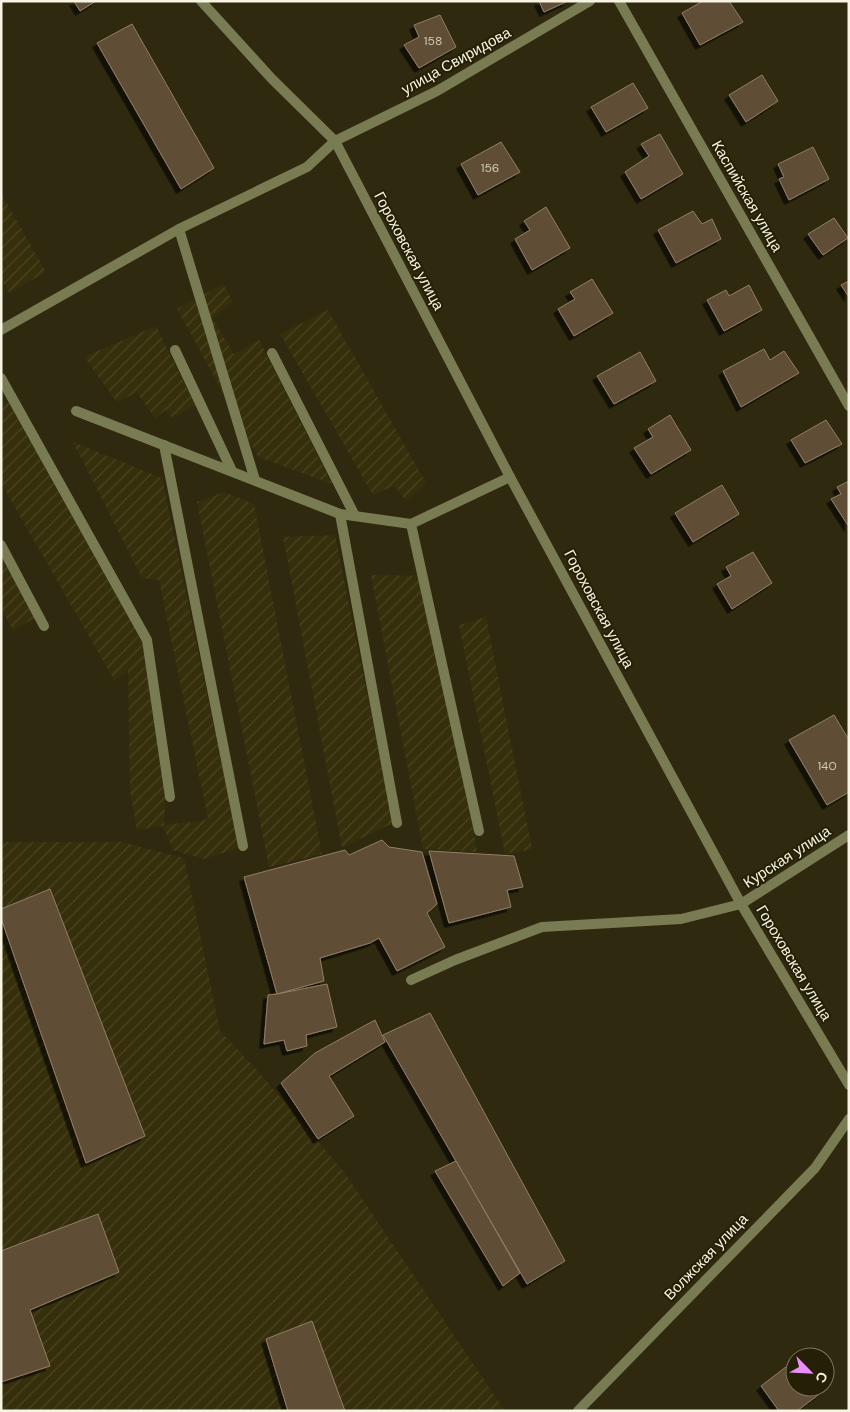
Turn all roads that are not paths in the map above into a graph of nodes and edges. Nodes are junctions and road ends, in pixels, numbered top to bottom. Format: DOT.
graph roads {
  1 [pos="201,1"];
  2 [pos="210,1"];
  3 [pos="590,1"];
  4 [pos="619,1"];
  5 [pos="212,13"];
  6 [pos="335,141"];
  7 [pos="179,229"];
  8 [pos="1,330"];
  9 [pos="176,350"];
  10 [pos="272,354"];
  11 [pos="1,378"];
  12 [pos="849,406"];
  13 [pos="76,410"];
  14 [pos="164,445"];
  15 [pos="232,471"];
  16 [pos="510,477"];
  17 [pos="255,480"];
  18 [pos="340,514"];
  19 [pos="355,516"];
  20 [pos="411,524"];
  21 [pos="1,545"];
  22 [pos="44,626"];
  23 [pos="170,798"];
  24 [pos="397,823"];
  25 [pos="479,832"];
  26 [pos="849,835"];
  27 [pos="243,846"];
  28 [pos="741,904"];
  29 [pos="411,980"];
  30 [pos="849,1085"];
  31 [pos="849,1119"];
  32 [pos="578,1411"];
  1 -- 5 [label="street, Гороховская улица"];
  2 -- 5 [label="street"];
  3 -- 6 [label="street, улица Свиридова"];
  4 -- 12 [label="street, Каспийская улица"];
  5 -- 6 [label="street, Гороховская улица"];
  6 -- 7 [label="street, улица Свиридова"];
  6 -- 16 [label="street, Гороховская улица"];
  7 -- 8 [label="street, улица Свиридова"];
  7 -- 17 [label="street"];
  9 -- 15 [label="street"];
  10 -- 19 [label="street"];
  11 -- 23 [label="street"];
  13 -- 14 [label="street"];
  14 -- 15 [label="street"];
  14 -- 27 [label="street"];
  15 -- 17 [label="street"];
  16 -- 20 [label="street"];
  16 -- 28 [label="street, Гороховская улица"];
  17 -- 18 [label="street"];
  18 -- 19 [label="street"];
  18 -- 24 [label="street"];
  19 -- 20 [label="street"];
  20 -- 25 [label="street"];
  21 -- 22 [label="street"];
  26 -- 28 [label="street, Курская улица"];
  28 -- 29 [label="street, Курская улица"];
  28 -- 30 [label="street, Гороховская улица"];
  31 -- 32 [label="street, Волжская улица"];
}
